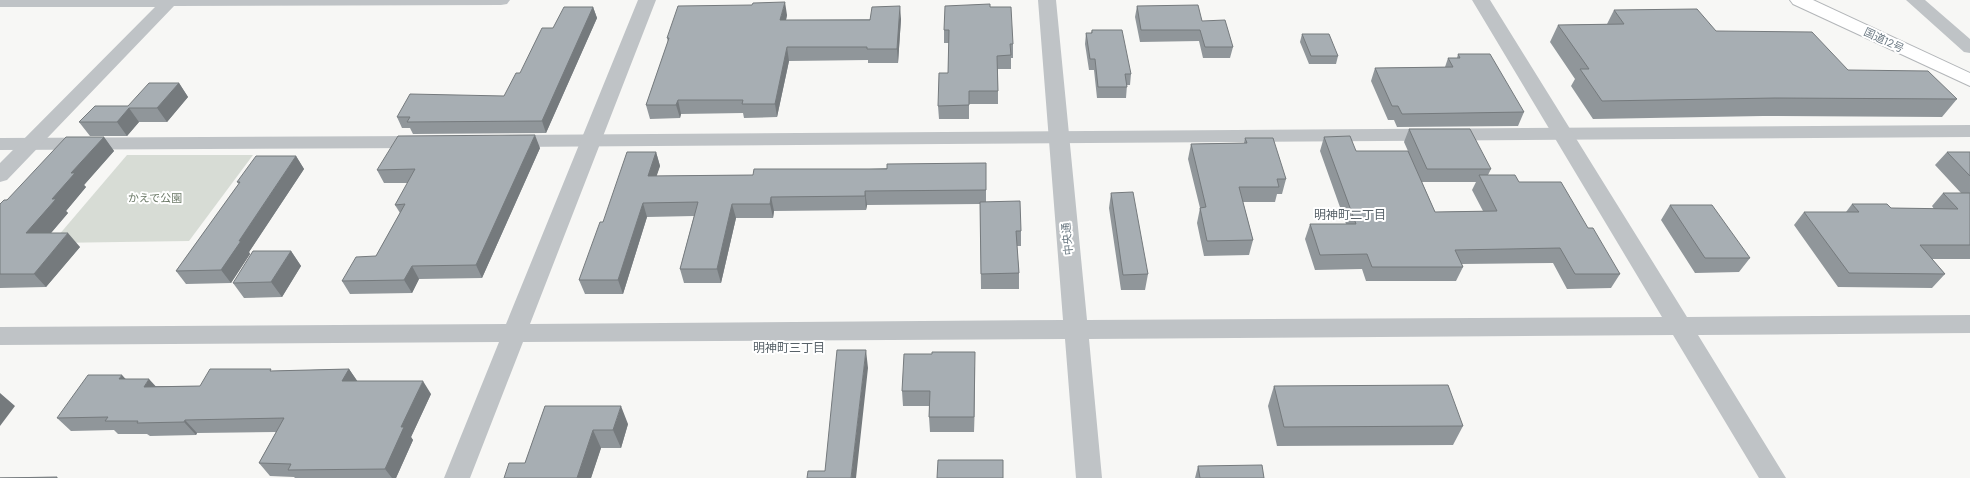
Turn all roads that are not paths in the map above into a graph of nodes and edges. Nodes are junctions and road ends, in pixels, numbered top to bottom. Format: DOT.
graph roads {
  1 [pos="501,0"];
  2 [pos="647,0"];
  3 [pos="1047,0"];
  4 [pos="1480,0"];
  5 [pos="1799,0"];
  6 [pos="1915,0"];
  7 [pos="170,1"];
  8 [pos="0,2"];
  9 [pos="1970,48"];
  10 [pos="1970,80"];
  11 [pos="1970,131"];
  12 [pos="1562,134"];
  13 [pos="1058,136"];
  14 [pos="486,141"];
  15 [pos="590,141"];
  16 [pos="438,142"];
  17 [pos="0,144"];
  18 [pos="30,144"];
  19 [pos="0,175"];
  20 [pos="1970,324"];
  21 [pos="1682,326"];
  22 [pos="1075,330"];
  23 [pos="515,333"];
  24 [pos="0,336"];
  25 [pos="457,478"];
  26 [pos="1089,478"];
  27 [pos="1773,478"];
  1 -- 7 [label="street"];
  2 -- 15 [label="street"];
  3 -- 13 [label="street, 中央通"];
  4 -- 12 [label="street"];
  5 -- 10 [label="highway, 国道12号"];
  6 -- 9 [label="street"];
  7 -- 8 [label="street"];
  7 -- 18 [label="street"];
  11 -- 12 [label="street"];
  12 -- 13 [label="street"];
  12 -- 21 [label="street"];
  13 -- 15 [label="street"];
  13 -- 22 [label="street, 中央通"];
  14 -- 15 [label="street"];
  15 -- 23 [label="street"];
  16 -- 18 [label="street"];
  17 -- 18 [label="street"];
  18 -- 19 [label="street"];
  20 -- 21 [label="street"];
  21 -- 22 [label="street"];
  21 -- 27 [label="street"];
  22 -- 23 [label="street"];
  22 -- 26 [label="street, 中央通"];
  23 -- 24 [label="street"];
  23 -- 25 [label="street"];
}
